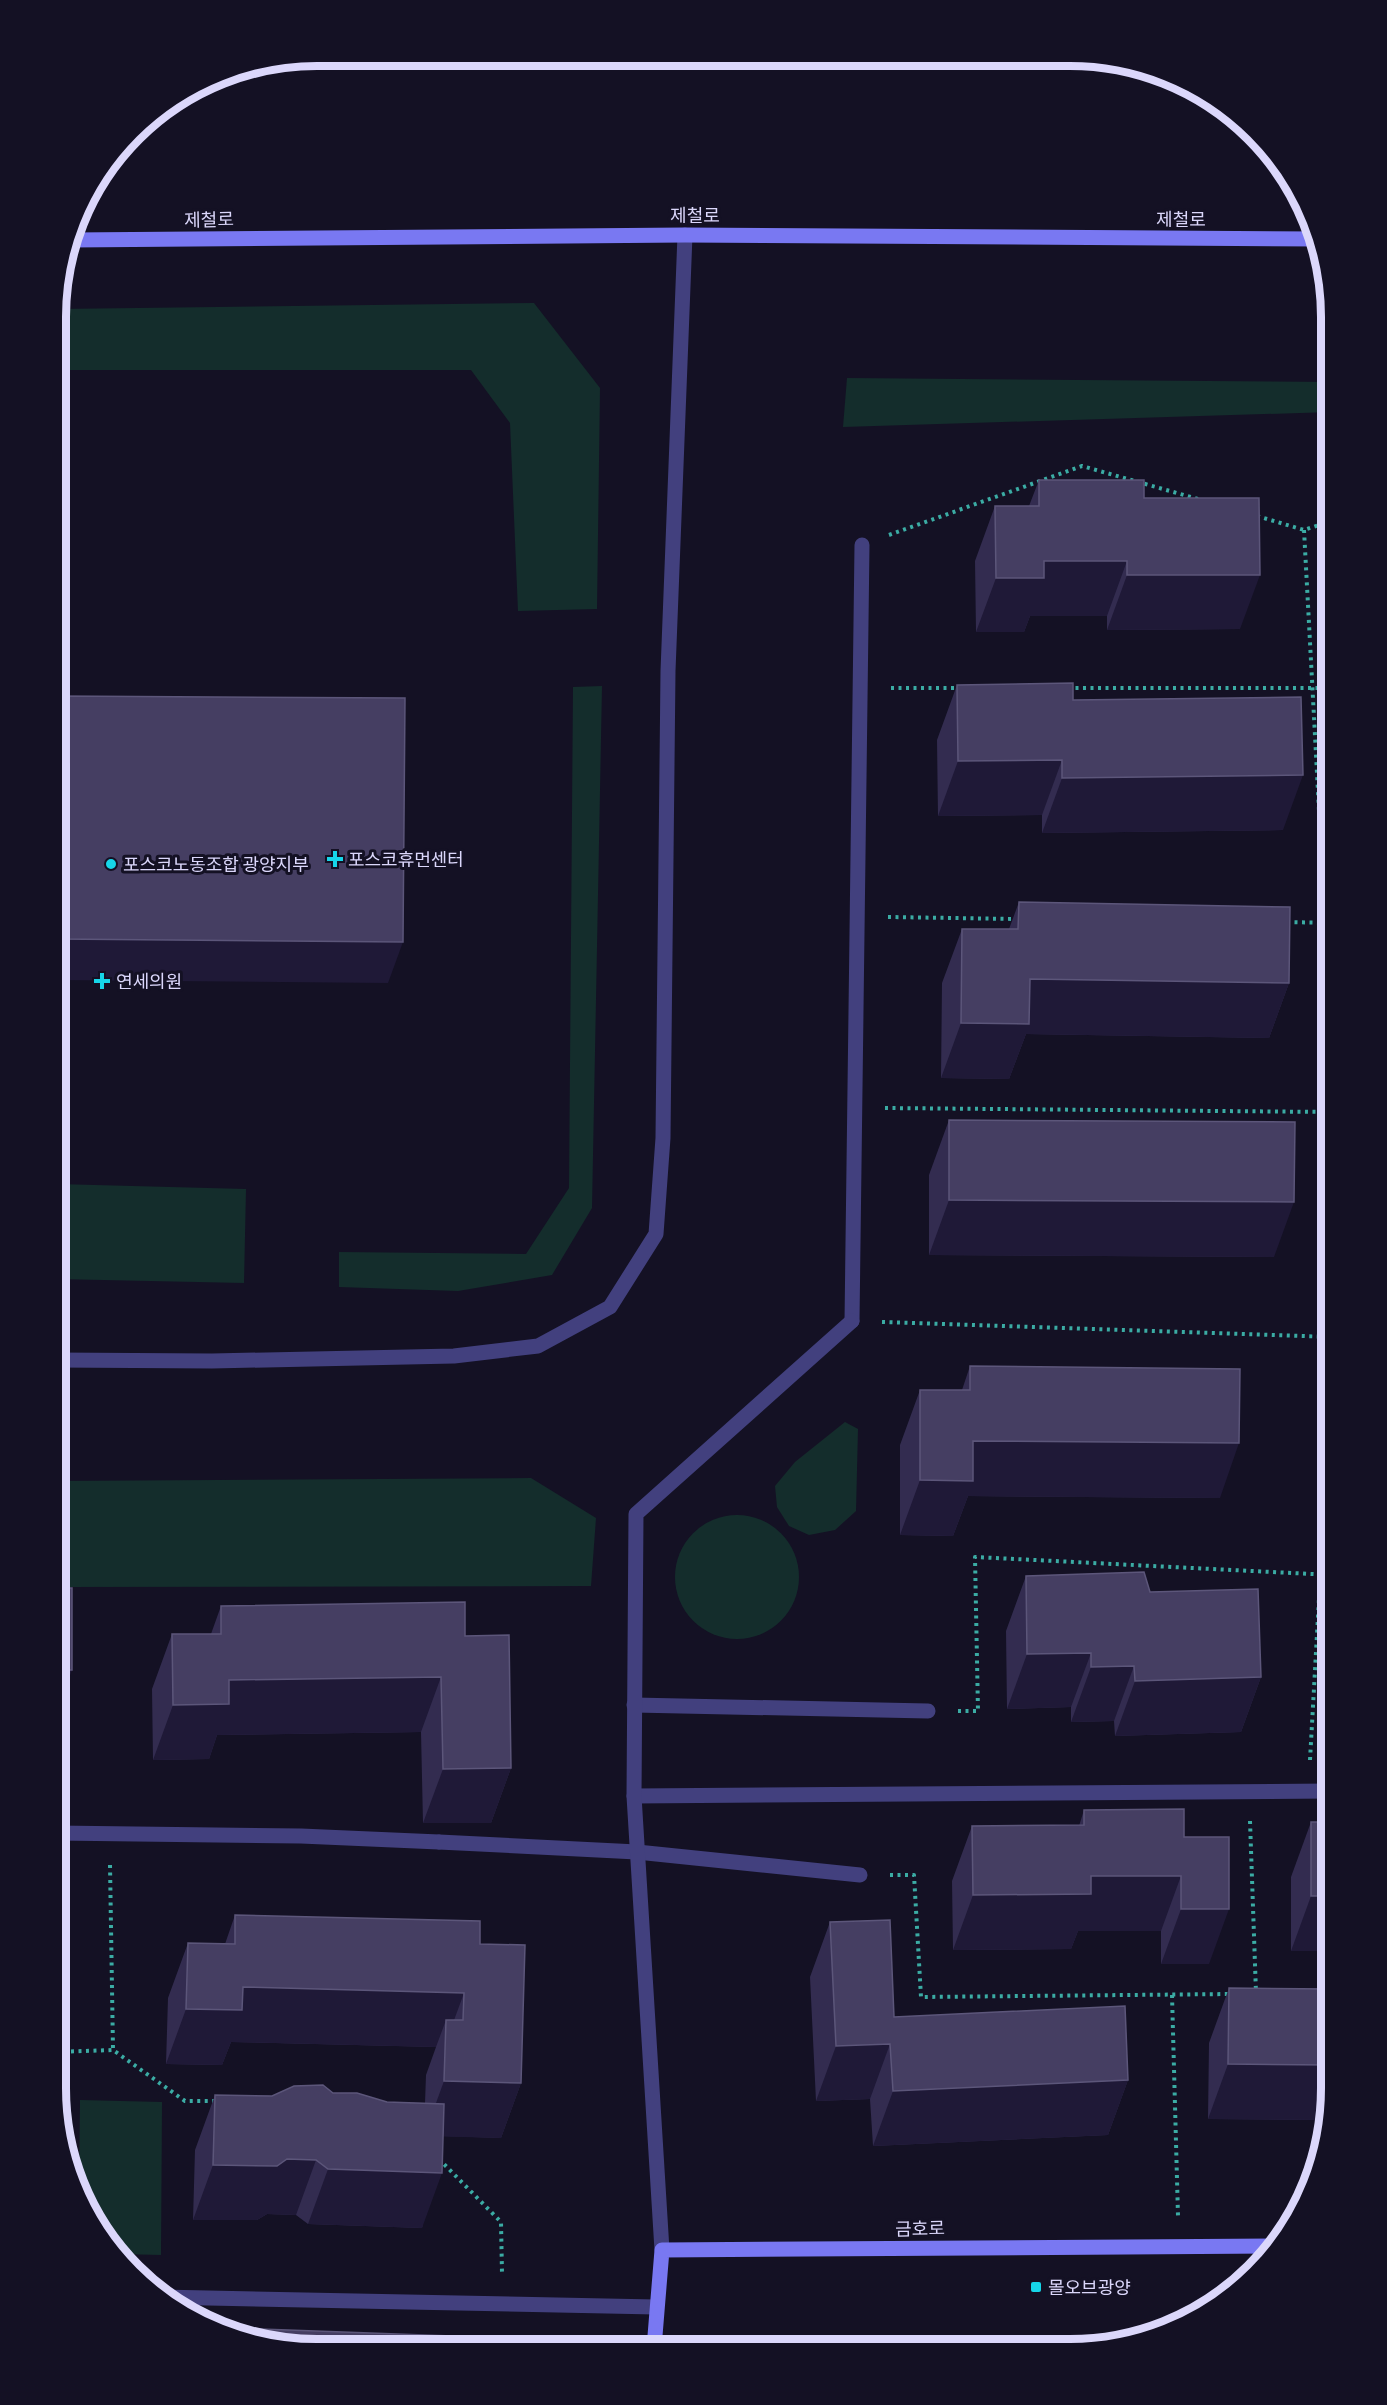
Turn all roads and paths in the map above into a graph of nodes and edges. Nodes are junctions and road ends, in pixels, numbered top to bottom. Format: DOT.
graph roads {
  1 [pos="685,235"];
  2 [pos="1309,239"];
  3 [pos="78,240"];
  4 [pos="1204,501"];
  5 [pos="1248,514"];
  6 [pos="1321,524"];
  7 [pos="1304,530"];
  8 [pos="862,545"];
  9 [pos="860,688"];
  10 [pos="967,688"];
  11 [pos="1062,688"];
  12 [pos="1312,688"];
  13 [pos="1321,688"];
  14 [pos="1321,851"];
  15 [pos="857,917"];
  16 [pos="1025,919"];
  17 [pos="1277,922"];
  18 [pos="1321,923"];
  19 [pos="855,1107"];
  20 [pos="1321,1112"];
  21 [pos="852,1321"];
  22 [pos="1321,1337"];
  23 [pos="66,1360"];
  24 [pos="1321,1558"];
  25 [pos="1320,1575"];
  26 [pos="634,1704"];
  27 [pos="928,1711"];
  28 [pos="1249,1791"];
  29 [pos="1308,1791"];
  30 [pos="1321,1791"];
  31 [pos="633,1796"];
  32 [pos="66,1833"];
  33 [pos="110,1834"];
  34 [pos="637,1852"];
  35 [pos="860,1875"];
  36 [pos="1235,1994"];
  37 [pos="1246,1994"];
  38 [pos="1256,1994"];
  39 [pos="1267,1994"];
  40 [pos="1172,1995"];
  41 [pos="113,2050"];
  42 [pos="66,2052"];
  43 [pos="220,2101"];
  44 [pos="438,2157"];
  45 [pos="1265,2246"];
  46 [pos="1179,2247"];
  47 [pos="662,2250"];
  48 [pos="179,2297"];
  49 [pos="503,2304"];
  50 [pos="656,2307"];
  51 [pos="654,2339"];
  1 -- 2 [label="main road, 제철로"];
  1 -- 3 [label="main road, 제철로"];
  1 -- 23 [label="street"];
  4 -- 8 [label="path"];
  5 -- 7 [label="path"];
  6 -- 7 [label="path"];
  7 -- 12 [label="path"];
  8 -- 9 [label="street"];
  9 -- 10 [label="path"];
  9 -- 15 [label="street"];
  11 -- 12 [label="path"];
  12 -- 13 [label="path"];
  12 -- 14 [label="path"];
  15 -- 16 [label="path"];
  15 -- 19 [label="street"];
  17 -- 18 [label="path"];
  19 -- 20 [label="path"];
  19 -- 21 [label="street"];
  21 -- 22 [label="path"];
  21 -- 26 [label="street"];
  24 -- 25 [label="path"];
  25 -- 27 [label="path"];
  25 -- 29 [label="path"];
  26 -- 27 [label="street"];
  26 -- 31 [label="street"];
  28 -- 29 [label="street"];
  28 -- 31 [label="street"];
  28 -- 38 [label="path"];
  29 -- 30 [label="street"];
  31 -- 34 [label="street"];
  32 -- 33 [label="street"];
  33 -- 34 [label="street"];
  33 -- 41 [label="path"];
  34 -- 35 [label="street"];
  34 -- 47 [label="street"];
  35 -- 40 [label="path"];
  36 -- 40 [label="path"];
  37 -- 38 [label="path"];
  38 -- 39 [label="path"];
  40 -- 46 [label="path"];
  41 -- 42 [label="path"];
  41 -- 43 [label="path"];
  44 -- 49 [label="path"];
  45 -- 46 [label="main road, 금호로"];
  46 -- 47 [label="main road, 금호로"];
  47 -- 50 [label="main road"];
  48 -- 49 [label="street"];
  49 -- 50 [label="street"];
  50 -- 51 [label="main road"];
}
